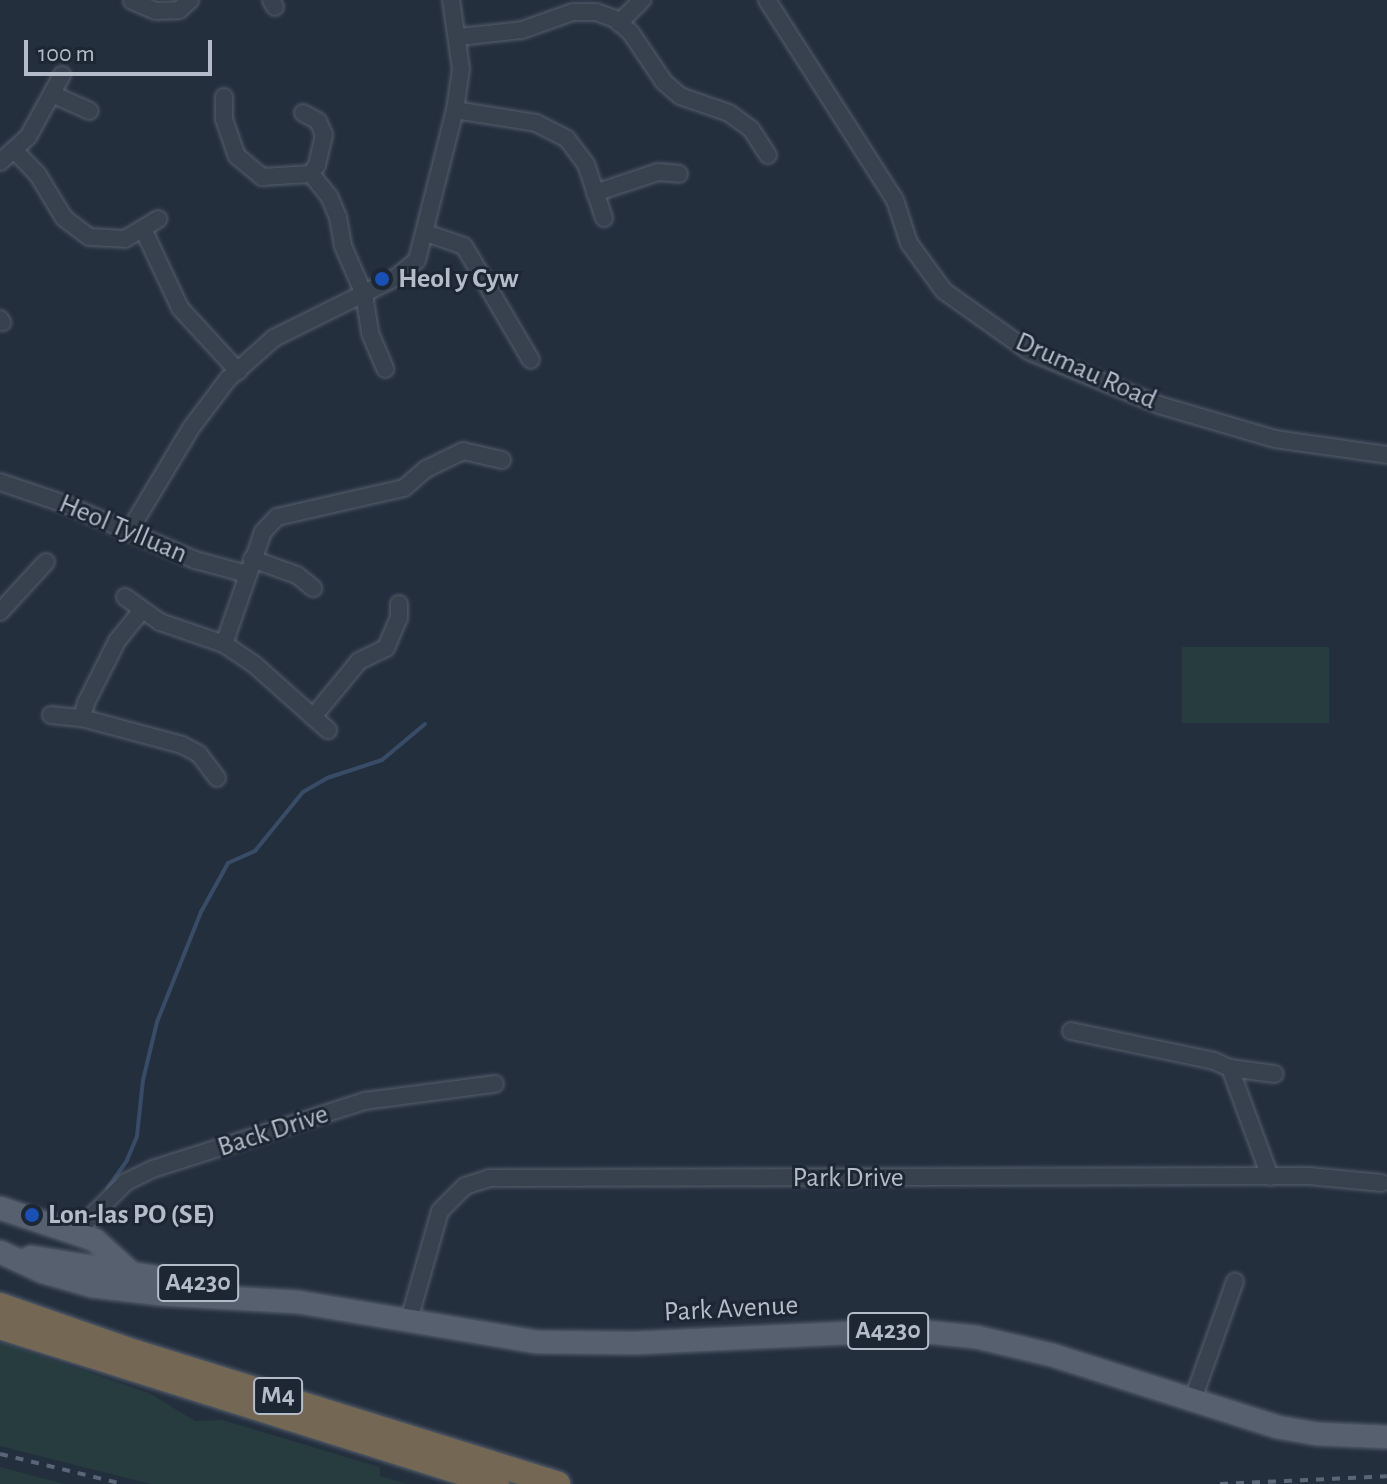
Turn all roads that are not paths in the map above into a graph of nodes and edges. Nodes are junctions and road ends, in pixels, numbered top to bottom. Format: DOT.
graph roads {
  1 [pos="190,0"];
  2 [pos="451,0"];
  3 [pos="642,0"];
  4 [pos="767,0"];
  5 [pos="132,1"];
  6 [pos="619,23"];
  7 [pos="459,37"];
  8 [pos="62,75"];
  9 [pos="54,95"];
  10 [pos="224,97"];
  11 [pos="455,110"];
  12 [pos="90,111"];
  13 [pos="303,113"];
  14 [pos="14,150"];
  15 [pos="768,155"];
  16 [pos="0,162"];
  17 [pos="311,174"];
  18 [pos="679,174"];
  19 [pos="595,193"];
  20 [pos="604,218"];
  21 [pos="158,219"];
  22 [pos="144,231"];
  23 [pos="426,233"];
  24 [pos="364,294"];
  25 [pos="531,360"];
  26 [pos="385,369"];
  27 [pos="238,371"];
  28 [pos="1387,455"];
  29 [pos="502,460"];
  30 [pos="0,482"];
  31 [pos="128,533"];
  32 [pos="46,562"];
  33 [pos="250,567"];
  34 [pos="313,588"];
  35 [pos="125,597"];
  36 [pos="399,604"];
  37 [pos="141,611"];
  38 [pos="0,612"];
  39 [pos="224,644"];
  40 [pos="51,715"];
  41 [pos="313,717"];
  42 [pos="82,718"];
  43 [pos="328,730"];
  44 [pos="217,778"];
  45 [pos="1071,1031"];
  46 [pos="1230,1068"];
  47 [pos="1275,1074"];
  48 [pos="495,1084"];
  49 [pos="1270,1177"];
  50 [pos="1382,1183"];
  51 [pos="0,1208"];
  52 [pos="74,1234"];
  53 [pos="1,1252"];
  54 [pos="93,1265"];
  55 [pos="124,1281"];
  56 [pos="1235,1281"];
  57 [pos="0,1305"];
  58 [pos="409,1320"];
  59 [pos="0,1327"];
  60 [pos="1192,1402"];
  61 [pos="1387,1437"];
  62 [pos="497,1484"];
  63 [pos="558,1484"];
  1 -- 5 [label="street"];
  2 -- 7 [label="street"];
  3 -- 6 [label="street"];
  4 -- 28 [label="street, Drumau Road"];
  6 -- 7 [label="street"];
  6 -- 15 [label="street"];
  7 -- 11 [label="street"];
  8 -- 9 [label="street"];
  9 -- 12 [label="street"];
  9 -- 14 [label="street"];
  10 -- 17 [label="street"];
  11 -- 19 [label="street"];
  11 -- 23 [label="street"];
  13 -- 17 [label="street"];
  14 -- 16 [label="street"];
  14 -- 22 [label="street"];
  17 -- 24 [label="street"];
  18 -- 19 [label="street"];
  19 -- 20 [label="street"];
  21 -- 22 [label="street"];
  22 -- 27 [label="street"];
  23 -- 24 [label="street"];
  23 -- 25 [label="street"];
  24 -- 26 [label="street"];
  24 -- 27 [label="street"];
  27 -- 31 [label="street"];
  29 -- 33 [label="street"];
  30 -- 31 [label="street, Heol Tylluan"];
  31 -- 33 [label="street, Heol Tylluan"];
  32 -- 38 [label="street"];
  33 -- 34 [label="street, Heol Tylluan"];
  33 -- 39 [label="street"];
  35 -- 37 [label="street"];
  36 -- 41 [label="street"];
  37 -- 39 [label="street"];
  37 -- 42 [label="street"];
  39 -- 41 [label="street"];
  40 -- 42 [label="street"];
  41 -- 43 [label="street"];
  42 -- 44 [label="street"];
  45 -- 46 [label="street"];
  46 -- 47 [label="street"];
  46 -- 49 [label="street"];
  48 -- 52 [label="street, Back Drive"];
  49 -- 50 [label="street, Park Drive"];
  49 -- 58 [label="street, Park Drive"];
  51 -- 52 [label="main road"];
  52 -- 54 [label="main road"];
  52 -- 55 [label="main road"];
  53 -- 54 [label="main road, A4230"];
  53 -- 55 [label="main road, A4230"];
  54 -- 55 [label="main road"];
  55 -- 58 [label="main road, Park Avenue / A4230"];
  56 -- 60 [label="street"];
  57 -- 63 [label="highway, M4"];
  58 -- 60 [label="main road, Park Avenue / A4230"];
  59 -- 62 [label="highway, M4"];
  60 -- 61 [label="main road, A4230"];
}
